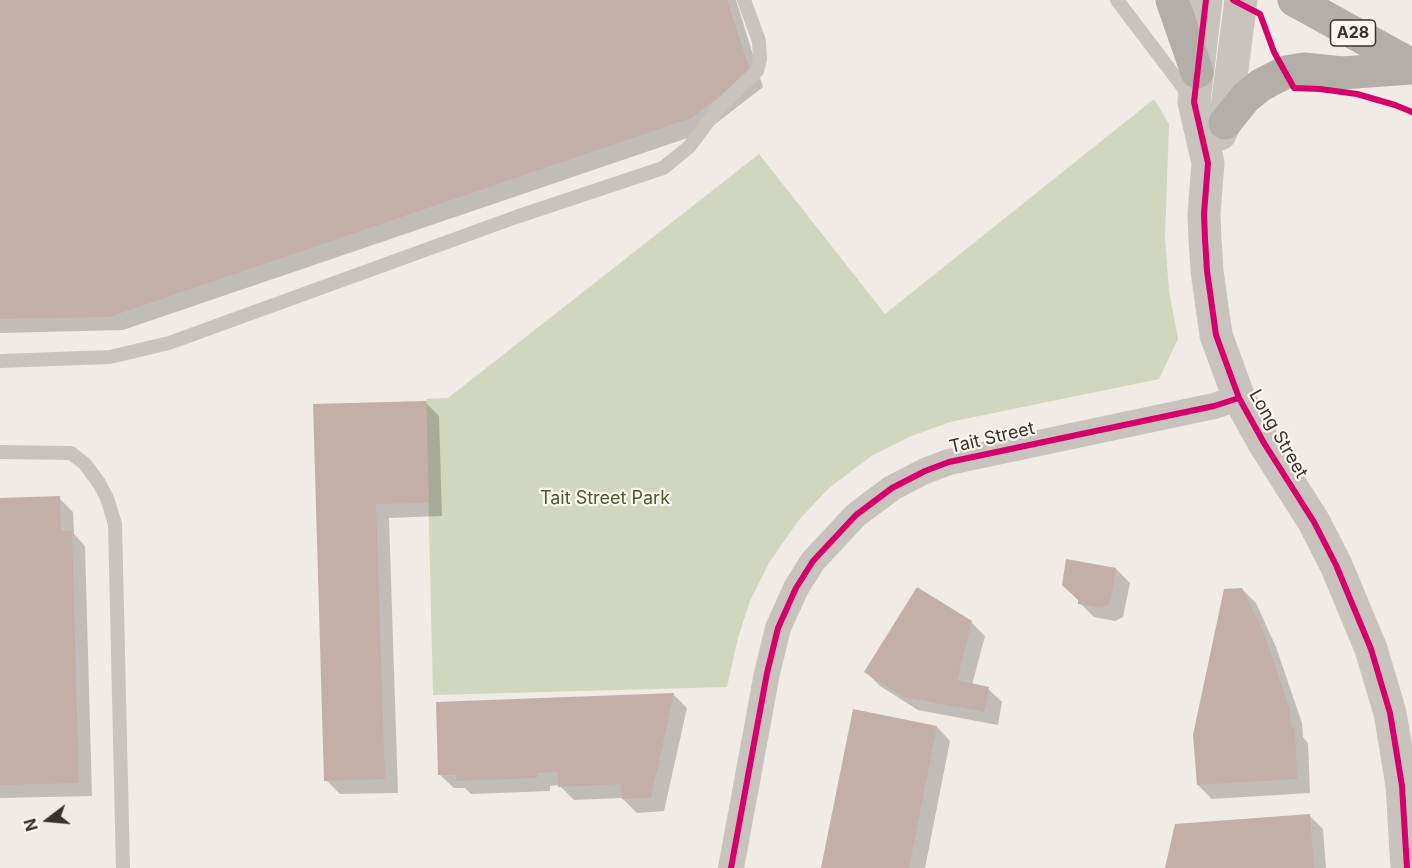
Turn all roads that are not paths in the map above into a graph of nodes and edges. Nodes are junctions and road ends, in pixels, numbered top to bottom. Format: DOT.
graph roads {
  1 [pos="744,0"];
  2 [pos="1117,0"];
  3 [pos="1172,0"];
  4 [pos="1206,0"];
  5 [pos="1241,0"];
  6 [pos="1294,0"];
  7 [pos="1412,67"];
  8 [pos="1196,87"];
  9 [pos="1225,123"];
  10 [pos="1208,163"];
  11 [pos="0,361"];
  12 [pos="1239,398"];
  13 [pos="0,452"];
  14 [pos="123,868"];
  15 [pos="731,868"];
  16 [pos="1407,868"];
  1 -- 11 [label="lane"];
  2 -- 8 [label="lane"];
  3 -- 8 [label="highway"];
  4 -- 8 [label="street, Long Street"];
  5 -- 9 [label="street, Long Street"];
  6 -- 7 [label="highway, A28"];
  7 -- 9 [label="highway"];
  8 -- 10 [label="street, Long Street"];
  9 -- 10 [label="street, Long Street"];
  10 -- 12 [label="street, Long Street"];
  12 -- 15 [label="street, Tait Street"];
  12 -- 16 [label="street, Long Street"];
  13 -- 14 [label="lane"];
}
